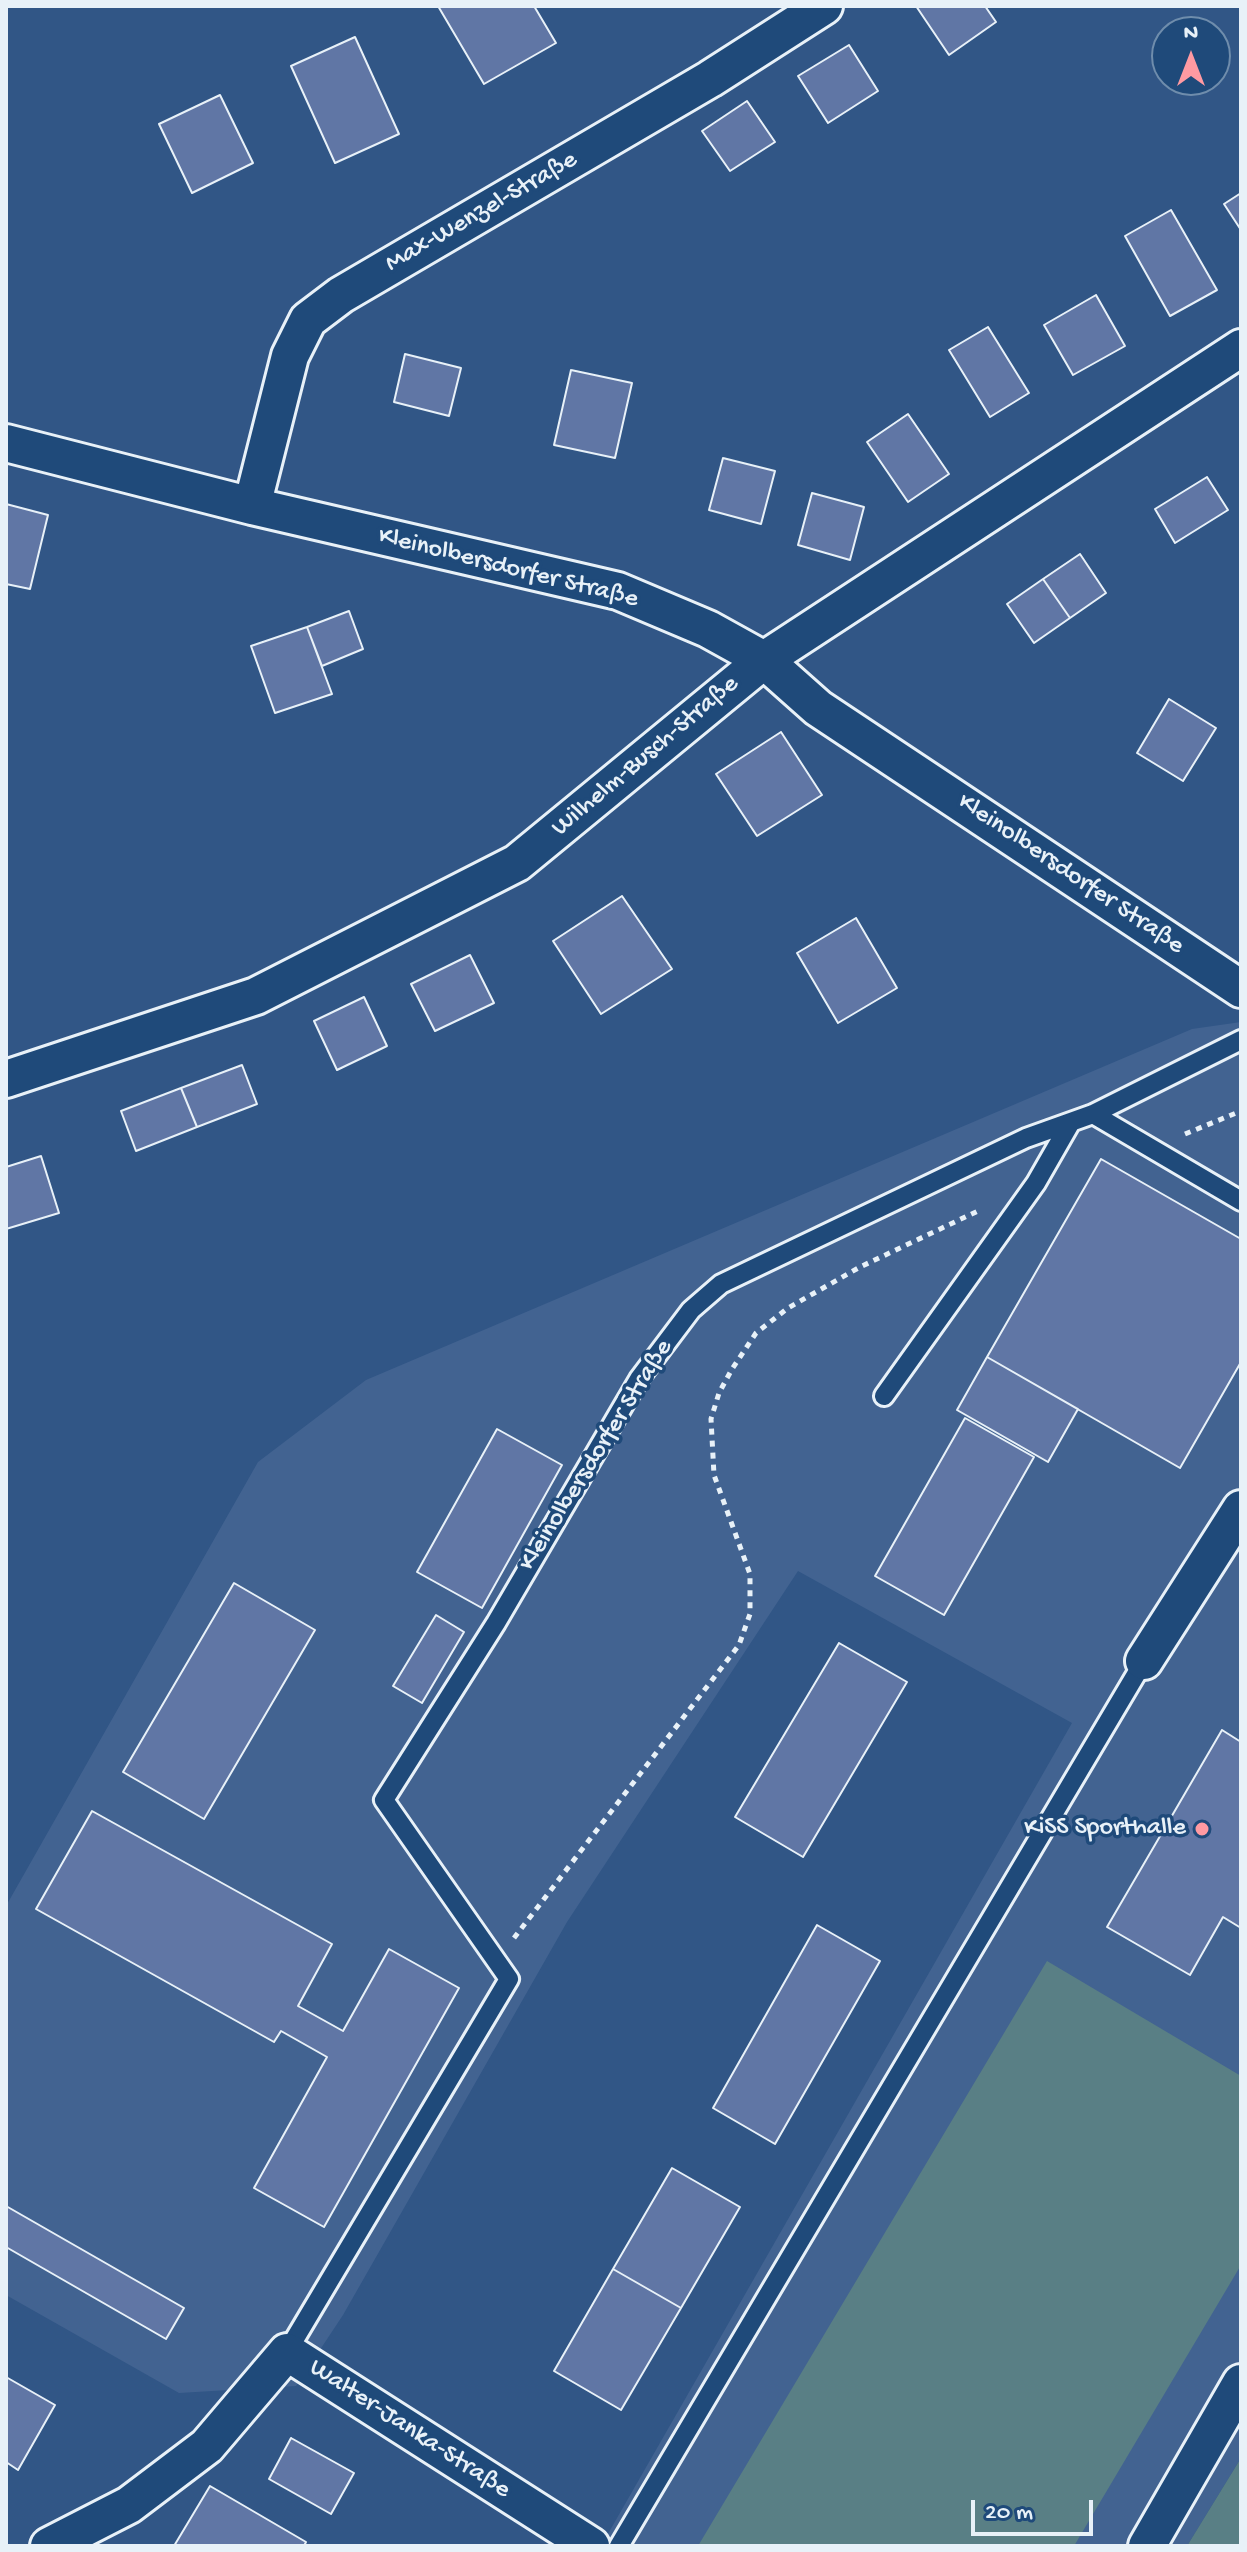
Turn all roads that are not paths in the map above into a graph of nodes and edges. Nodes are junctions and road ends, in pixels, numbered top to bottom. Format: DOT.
graph roads {
  1 [pos="824,6"];
  2 [pos="1241,348"];
  3 [pos="6,443"];
  4 [pos="252,506"];
  5 [pos="764,660"];
  6 [pos="1241,989"];
  7 [pos="1241,1040"];
  8 [pos="6,1079"];
  9 [pos="1093,1114"];
  10 [pos="1071,1122"];
  11 [pos="1241,1201"];
  12 [pos="884,1396"];
  13 [pos="1241,1509"];
  14 [pos="1144,1661"];
  15 [pos="287,2352"];
  16 [pos="1241,2383"];
  17 [pos="49,2546"];
  18 [pos="591,2546"];
  19 [pos="619,2546"];
  20 [pos="1147,2546"];
  1 -- 4 [label="street, Max-Wenzel-Straße"];
  2 -- 5 [label="street, Wilhelm-Busch-Straße"];
  3 -- 4 [label="street, Kleinolbersdorfer Straße"];
  4 -- 5 [label="street, Kleinolbersdorfer Straße"];
  5 -- 6 [label="street, Kleinolbersdorfer Straße"];
  5 -- 8 [label="street, Wilhelm-Busch-Straße"];
  7 -- 9 [label="lane, Kleinolbersdorfer Straße"];
  9 -- 10 [label="lane, Kleinolbersdorfer Straße"];
  9 -- 11 [label="lane"];
  10 -- 12 [label="lane"];
  10 -- 15 [label="lane, Kleinolbersdorfer Straße"];
  13 -- 14 [label="street"];
  14 -- 19 [label="lane"];
  15 -- 17 [label="street, Walter-Janka-Straße"];
  15 -- 18 [label="street, Walter-Janka-Straße"];
  16 -- 20 [label="street"];
}
